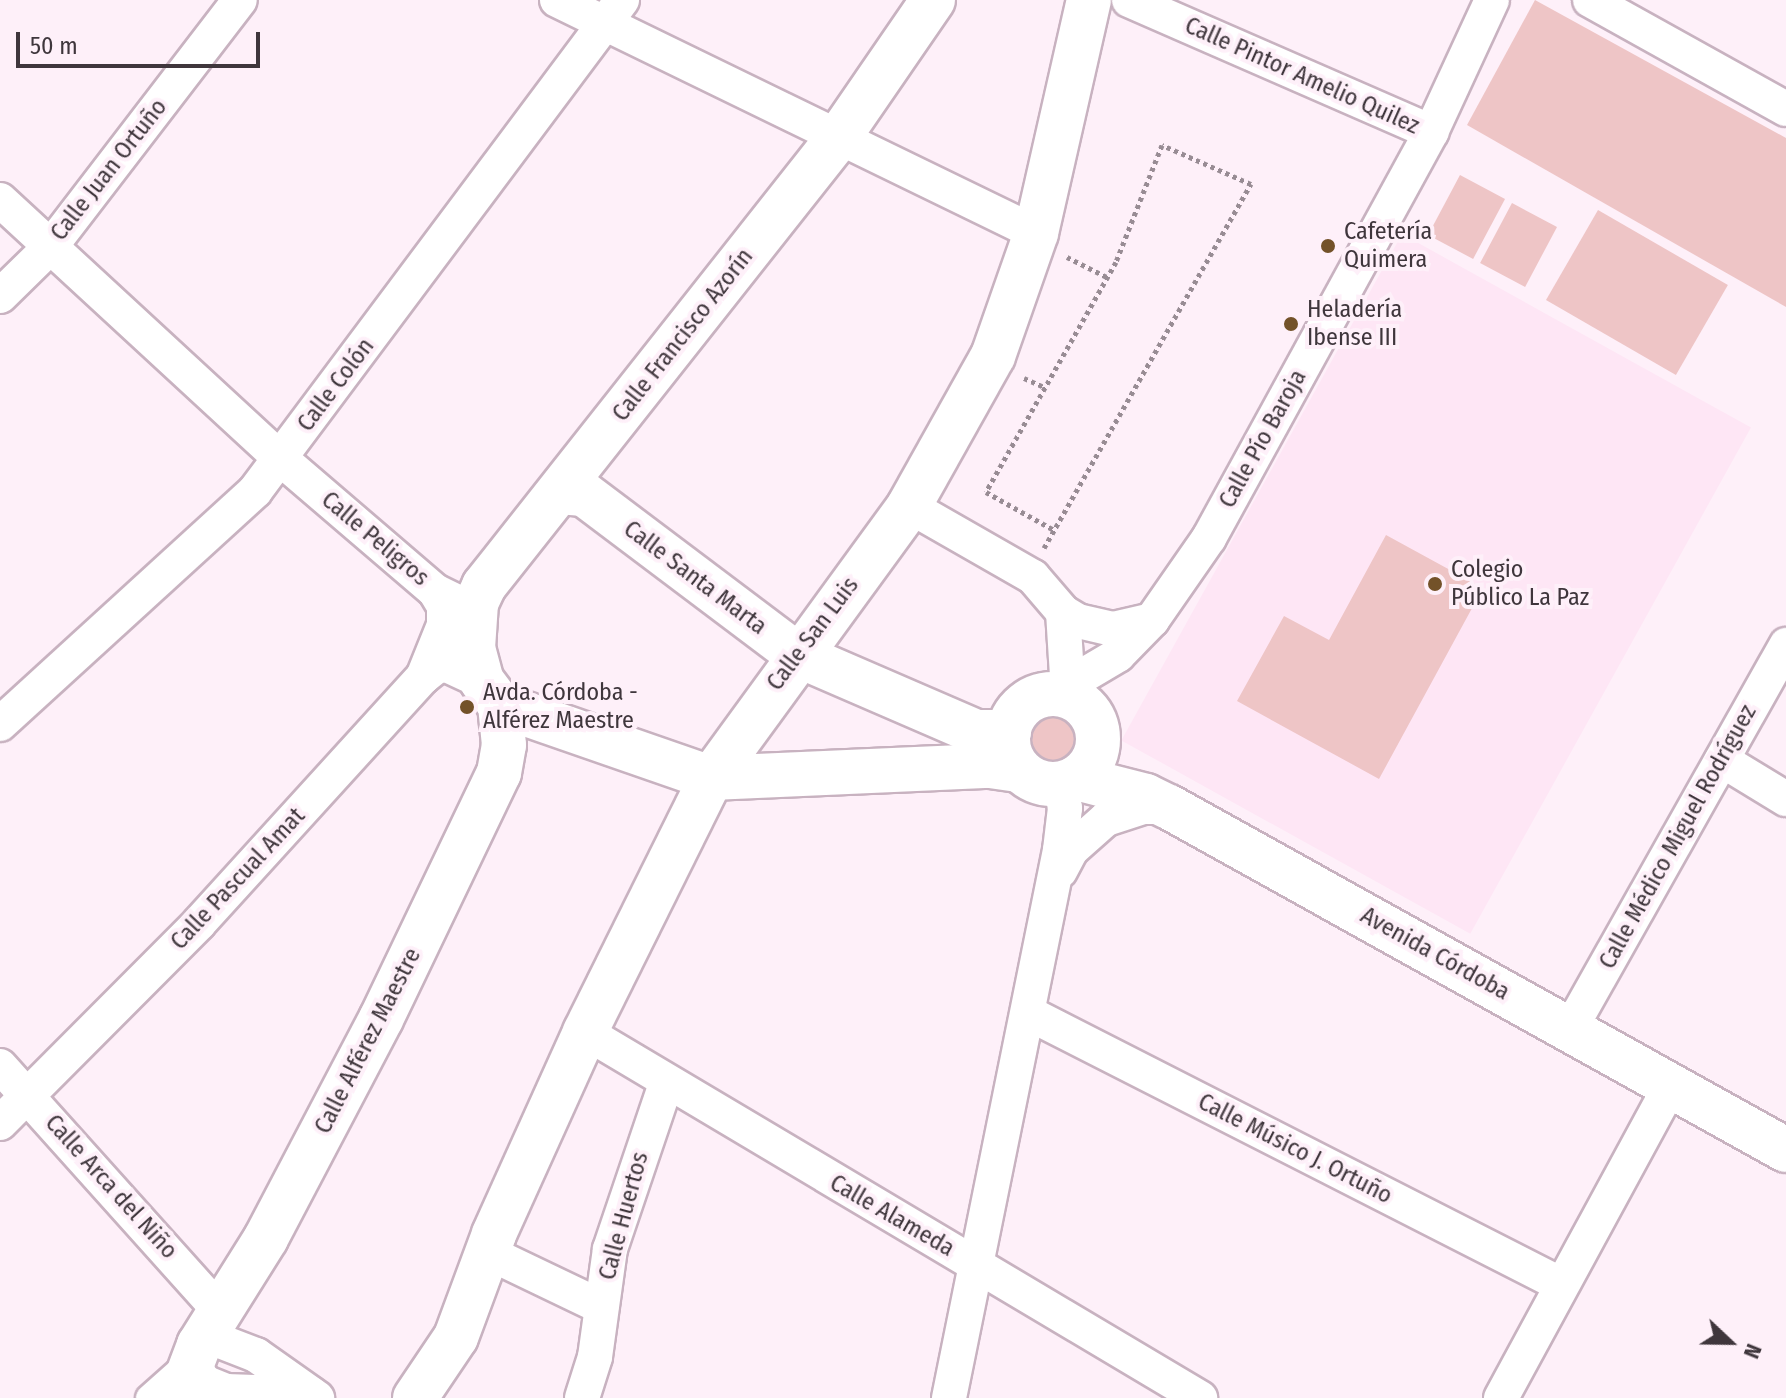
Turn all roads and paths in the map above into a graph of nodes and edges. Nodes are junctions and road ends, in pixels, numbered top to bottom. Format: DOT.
graph roads {
  1 [pos="240,0"];
  2 [pos="557,0"];
  3 [pos="933,0"];
  4 [pos="1089,0"];
  5 [pos="1129,0"];
  6 [pos="1492,0"];
  7 [pos="1590,0"];
  8 [pos="614,12"];
  9 [pos="1786,109"];
  10 [pos="1431,132"];
  11 [pos="838,138"];
  12 [pos="0,200"];
  13 [pos="1045,241"];
  14 [pos="51,246"];
  15 [pos="1107,277"];
  16 [pos="0,296"];
  17 [pos="281,459"];
  18 [pos="559,492"];
  19 [pos="909,506"];
  20 [pos="1054,530"];
  21 [pos="1041,552"];
  22 [pos="435,591"];
  23 [pos="476,603"];
  24 [pos="1063,612"];
  25 [pos="1152,620"];
  26 [pos="1786,645"];
  27 [pos="798,655"];
  28 [pos="423,677"];
  29 [pos="491,693"];
  30 [pos="1066,694"];
  31 [pos="0,724"];
  32 [pos="1722,760"];
  33 [pos="1053,761"];
  34 [pos="711,778"];
  35 [pos="1786,799"];
  36 [pos="1158,801"];
  37 [pos="1050,902"];
  38 [pos="1028,1013"];
  39 [pos="1570,1029"];
  40 [pos="585,1032"];
  41 [pos="0,1066"];
  42 [pos="666,1084"];
  43 [pos="1671,1085"];
  44 [pos="28,1097"];
  45 [pos="0,1123"];
  46 [pos="1786,1150"];
  47 [pos="487,1252"];
  48 [pos="977,1266"];
  49 [pos="1562,1285"];
  50 [pos="602,1307"];
  51 [pos="197,1354"];
  52 [pos="314,1396"];
  53 [pos="149,1398"];
  54 [pos="415,1398"];
  55 [pos="582,1398"];
  56 [pos="949,1398"];
  57 [pos="1200,1398"];
  58 [pos="1501,1398"];
  1 -- 14 [label="street, Calle Juan Ortuño"];
  2 -- 8 [label="street"];
  3 -- 11 [label="main road, Calle Francisco Azorín"];
  4 -- 13 [label="main road, Calle San Luis"];
  5 -- 10 [label="street, Calle Pintor Amelio Quilez"];
  6 -- 10 [label="street, Calle Pío Baroja"];
  7 -- 9 [label="street"];
  8 -- 11 [label="street"];
  8 -- 17 [label="street, Calle Colón"];
  10 -- 25 [label="street, Calle Pío Baroja"];
  11 -- 13 [label="street"];
  11 -- 18 [label="main road, Calle Francisco Azorín"];
  12 -- 14 [label="street, Calle Peligros"];
  13 -- 15 [label="path"];
  13 -- 19 [label="main road, Calle San Luis"];
  14 -- 16 [label="street, Calle Juan Ortuño"];
  14 -- 17 [label="street, Calle Peligros"];
  15 -- 20 [label="path"];
  15 -- 20 [label="path"];
  17 -- 22 [label="street, Calle Peligros"];
  17 -- 31 [label="street, Calle Colón"];
  18 -- 23 [label="main road, Calle Francisco Azorín"];
  18 -- 27 [label="main road, Calle Santa Marta"];
  19 -- 24 [label="street"];
  19 -- 27 [label="main road, Calle San Luis"];
  20 -- 21 [label="path"];
  22 -- 23 [label="street, Calle Peligros"];
  22 -- 28 [label="street"];
  23 -- 29 [label="main road"];
  24 -- 25 [label="street"];
  24 -- 30 [label="street"];
  25 -- 30 [label="street, Calle Pío Baroja"];
  26 -- 32 [label="street, Calle Médico Miguel Rodríguez"];
  27 -- 33 [label="main road, Calle Santa Marta"];
  27 -- 34 [label="main road, Calle San Luis"];
  28 -- 29 [label="street"];
  28 -- 44 [label="street, Calle Pascual Amat"];
  29 -- 34 [label="main road"];
  29 -- 51 [label="main road, Calle Alférez Maestre"];
  30 -- 33 [label="main road"];
  30 -- 33 [label="main road"];
  32 -- 35 [label="street"];
  32 -- 39 [label="street, Calle Médico Miguel Rodríguez"];
  33 -- 34 [label="main road"];
  33 -- 36 [label="main road, Avenida Córdoba"];
  33 -- 37 [label="street"];
  34 -- 40 [label="main road, Calle San Luis"];
  36 -- 37 [label="street"];
  36 -- 39 [label="main road, Avenida Córdoba"];
  37 -- 38 [label="street"];
  38 -- 48 [label="street"];
  38 -- 49 [label="street, Calle Músico J. Ortuño"];
  39 -- 43 [label="main road, Avenida Córdoba"];
  40 -- 42 [label="street, Calle Alameda"];
  40 -- 47 [label="main road, Calle San Luis"];
  41 -- 44 [label="street, Calle Arca del Niño"];
  42 -- 48 [label="street, Calle Alameda"];
  42 -- 50 [label="street, Calle Huertos"];
  43 -- 46 [label="main road, Avenida Córdoba"];
  43 -- 49 [label="street"];
  44 -- 45 [label="street, Calle Pascual Amat"];
  44 -- 51 [label="street, Calle Arca del Niño"];
  47 -- 50 [label="street"];
  47 -- 54 [label="main road, Calle San Luis"];
  48 -- 56 [label="street"];
  48 -- 57 [label="street, Calle Alameda"];
  49 -- 58 [label="street"];
  50 -- 55 [label="street, Calle Huertos"];
  51 -- 52 [label="street"];
  51 -- 53 [label="street"];
}
